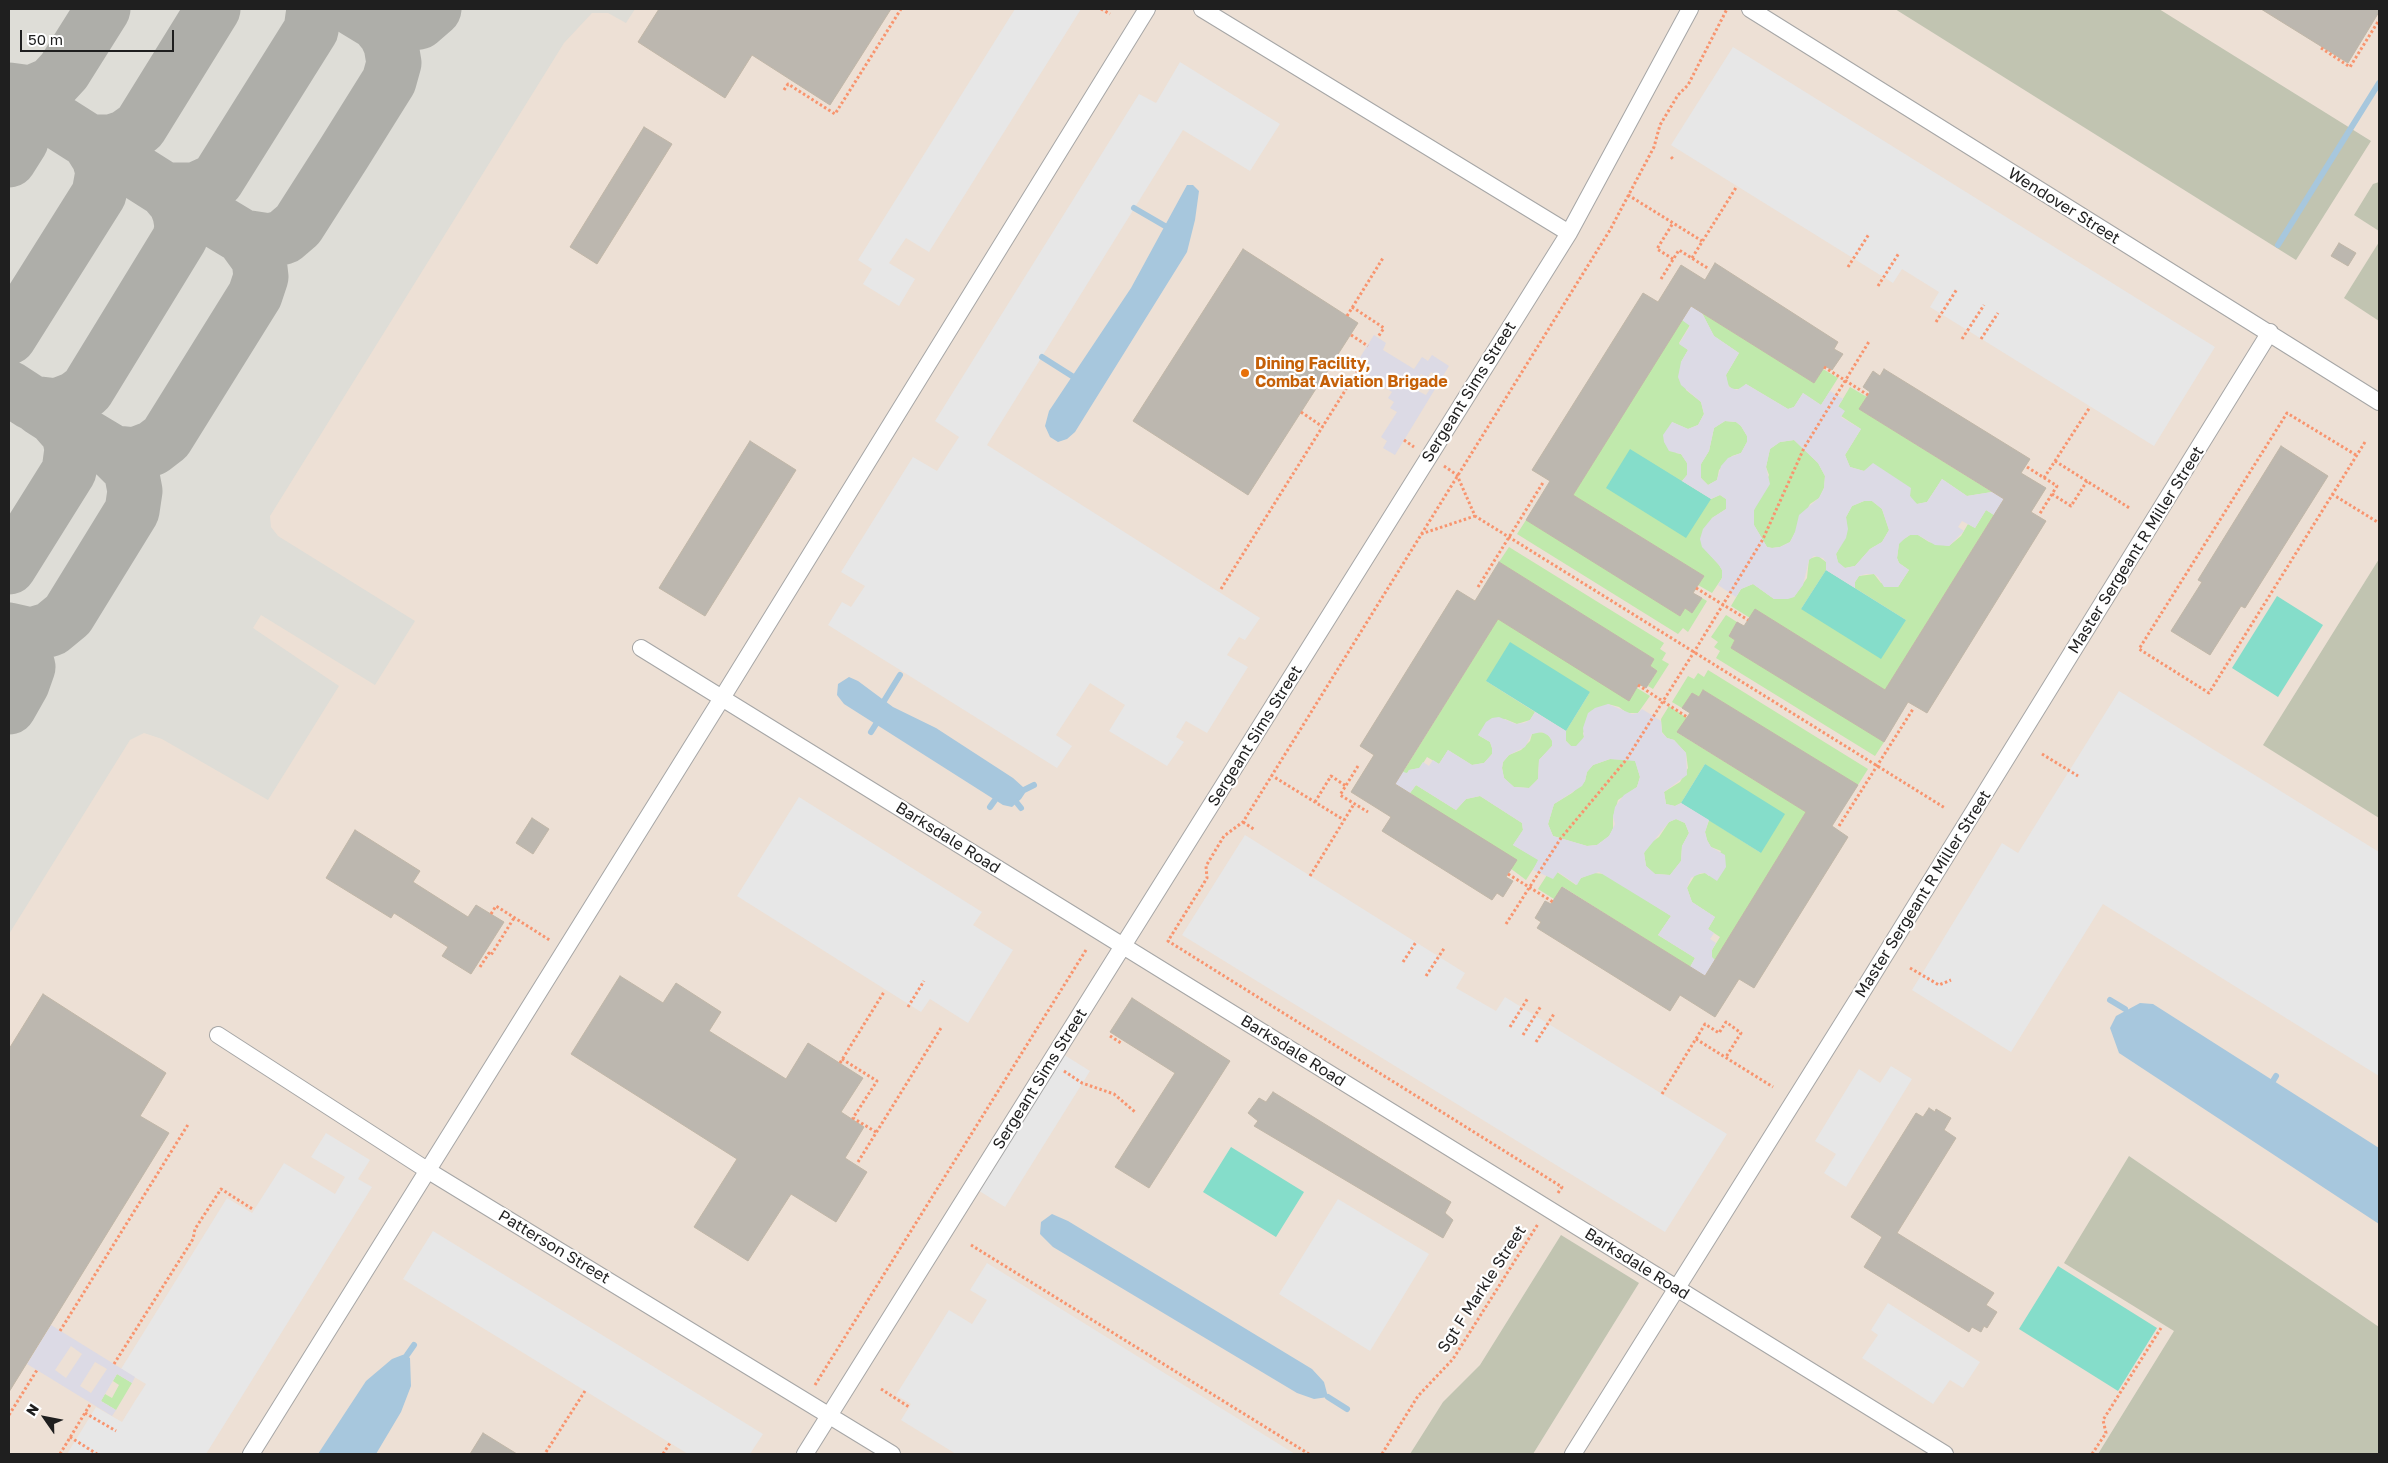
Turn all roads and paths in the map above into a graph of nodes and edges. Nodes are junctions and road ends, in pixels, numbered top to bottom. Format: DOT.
graph roads {
  1 [pos="901,9"];
  2 [pos="1101,9"];
  3 [pos="1147,9"];
  4 [pos="1202,9"];
  5 [pos="1690,9"];
  6 [pos="1727,9"];
  7 [pos="1750,9"];
  8 [pos="1110,14"];
  9 [pos="2379,20"];
  10 [pos="2321,48"];
  11 [pos="784,90"];
  12 [pos="1737,186"];
  13 [pos="1628,195"];
  14 [pos="1673,223"];
  15 [pos="1568,233"];
  16 [pos="1869,234"];
  17 [pos="1702,241"];
  18 [pos="1899,253"];
  19 [pos="1383,258"];
  20 [pos="1692,258"];
  21 [pos="1673,259"];
  22 [pos="1848,267"];
  23 [pos="1709,269"];
  24 [pos="1661,279"];
  25 [pos="1878,286"];
  26 [pos="1957,289"];
  27 [pos="1984,305"];
  28 [pos="1352,307"];
  29 [pos="1998,313"];
  30 [pos="1347,316"];
  31 [pos="1936,322"];
  32 [pos="2270,332"];
  33 [pos="1351,334"];
  34 [pos="1378,338"];
  35 [pos="1962,339"];
  36 [pos="1981,339"];
  37 [pos="1870,340"];
  38 [pos="1368,346"];
  39 [pos="1824,367"];
  40 [pos="1358,370"];
  41 [pos="1845,380"];
  42 [pos="1868,395"];
  43 [pos="2379,402"];
  44 [pos="2090,407"];
  45 [pos="1301,412"];
  46 [pos="1322,426"];
  47 [pos="1404,440"];
  48 [pos="2365,442"];
  49 [pos="2356,455"];
  50 [pos="1429,457"];
  51 [pos="2055,461"];
  52 [pos="2027,467"];
  53 [pos="1457,475"];
  54 [pos="2044,478"];
  55 [pos="1544,481"];
  56 [pos="2087,481"];
  57 [pos="2052,494"];
  58 [pos="2332,494"];
  59 [pos="2131,509"];
  60 [pos="2039,515"];
  61 [pos="1475,516"];
  62 [pos="2379,523"];
  63 [pos="1420,534"];
  64 [pos="1509,537"];
  65 [pos="1478,587"];
  66 [pos="1696,588"];
  67 [pos="1221,589"];
  68 [pos="1723,604"];
  69 [pos="1748,620"];
  70 [pos="641,648"];
  71 [pos="1694,652"];
  72 [pos="1638,685"];
  73 [pos="722,698"];
  74 [pos="1663,701"];
  75 [pos="1913,709"];
  76 [pos="1687,717"];
  77 [pos="2042,754"];
  78 [pos="1358,766"];
  79 [pos="1877,766"];
  80 [pos="1271,775"];
  81 [pos="2078,776"];
  82 [pos="1346,786"];
  83 [pos="1315,802"];
  84 [pos="1354,804"];
  85 [pos="1945,808"];
  86 [pos="1368,812"];
  87 [pos="1344,820"];
  88 [pos="1242,822"];
  89 [pos="1839,826"];
  90 [pos="1255,830"];
  91 [pos="1508,874"];
  92 [pos="1310,876"];
  93 [pos="1530,887"];
  94 [pos="1553,902"];
  95 [pos="491,914"];
  96 [pos="514,918"];
  97 [pos="1506,924"];
  98 [pos="1416,942"];
  99 [pos="1124,946"];
  100 [pos="1445,947"];
  101 [pos="564,949"];
  102 [pos="1086,950"];
  103 [pos="1403,962"];
  104 [pos="480,966"];
  105 [pos="1910,968"];
  106 [pos="1426,976"];
  107 [pos="1951,980"];
  108 [pos="924,981"];
  109 [pos="884,992"];
  110 [pos="1528,998"];
  111 [pos="1542,1006"];
  112 [pos="908,1007"];
  113 [pos="1554,1014"];
  114 [pos="1510,1027"];
  115 [pos="941,1028"];
  116 [pos="1523,1035"];
  117 [pos="218,1036"];
  118 [pos="1110,1036"];
  119 [pos="1696,1039"];
  120 [pos="1536,1042"];
  121 [pos="1121,1043"];
  122 [pos="1726,1058"];
  123 [pos="1050,1063"];
  124 [pos="1773,1087"];
  125 [pos="1662,1094"];
  126 [pos="1136,1112"];
  127 [pos="189,1123"];
  128 [pos="876,1132"];
  129 [pos="858,1162"];
  130 [pos="427,1170"];
  131 [pos="1548,1209"];
  132 [pos="254,1210"];
  133 [pos="971,1245"];
  134 [pos="1676,1288"];
  135 [pos="2161,1328"];
  136 [pos="60,1331"];
  137 [pos="114,1364"];
  138 [pos="37,1370"];
  139 [pos="815,1385"];
  140 [pos="881,1389"];
  141 [pos="585,1391"];
  142 [pos="91,1404"];
  143 [pos="910,1407"];
  144 [pos="85,1413"];
  145 [pos="9,1414"];
  146 [pos="829,1415"];
  147 [pos="116,1432"];
  148 [pos="70,1437"];
  149 [pos="670,1443"];
  150 [pos="546,1452"];
  151 [pos="60,1454"];
  152 [pos="97,1454"];
  153 [pos="250,1454"];
  154 [pos="662,1454"];
  155 [pos="805,1454"];
  156 [pos="892,1454"];
  157 [pos="1309,1454"];
  158 [pos="1382,1454"];
  159 [pos="1573,1454"];
  160 [pos="1945,1454"];
  161 [pos="2092,1454"];
  1 -- 11 [label="path"];
  2 -- 8 [label="path"];
  3 -- 73 [label="street"];
  4 -- 15 [label="street"];
  5 -- 15 [label="street, Sergeant Sims Street"];
  6 -- 13 [label="path"];
  7 -- 32 [label="street, Wendover Street"];
  9 -- 10 [label="path"];
  12 -- 17 [label="path"];
  13 -- 14 [label="path"];
  13 -- 53 [label="path"];
  14 -- 17 [label="path"];
  14 -- 21 [label="path"];
  15 -- 50 [label="street, Sergeant Sims Street"];
  16 -- 22 [label="path"];
  17 -- 20 [label="path"];
  18 -- 25 [label="path"];
  19 -- 28 [label="path"];
  20 -- 21 [label="path"];
  20 -- 23 [label="path"];
  21 -- 24 [label="path"];
  26 -- 31 [label="path"];
  27 -- 35 [label="path"];
  28 -- 30 [label="path"];
  28 -- 34 [label="path"];
  29 -- 36 [label="path"];
  32 -- 43 [label="street, Wendover Street"];
  32 -- 134 [label="street, Master Sergeant R Miller Street"];
  33 -- 38 [label="path"];
  37 -- 41 [label="path"];
  39 -- 41 [label="path"];
  40 -- 46 [label="path"];
  41 -- 42 [label="path"];
  41 -- 68 [label="path"];
  44 -- 51 [label="path"];
  45 -- 46 [label="path"];
  46 -- 67 [label="path"];
  47 -- 50 [label="path"];
  48 -- 49 [label="path"];
  49 -- 58 [label="path"];
  49 -- 58 [label="path"];
  50 -- 53 [label="path"];
  50 -- 99 [label="street, Sergeant Sims Street"];
  51 -- 54 [label="path"];
  51 -- 56 [label="path"];
  52 -- 54 [label="path"];
  53 -- 61 [label="path"];
  53 -- 63 [label="path"];
  54 -- 57 [label="path"];
  55 -- 64 [label="path"];
  56 -- 57 [label="path"];
  56 -- 59 [label="path"];
  57 -- 60 [label="path"];
  58 -- 62 [label="path"];
  61 -- 63 [label="path"];
  61 -- 64 [label="path"];
  63 -- 80 [label="path"];
  64 -- 65 [label="path"];
  64 -- 71 [label="path"];
  66 -- 68 [label="path"];
  68 -- 69 [label="path"];
  68 -- 71 [label="path"];
  70 -- 73 [label="street, Barksdale Road"];
  71 -- 74 [label="path"];
  71 -- 79 [label="path"];
  72 -- 74 [label="path"];
  73 -- 99 [label="street, Barksdale Road"];
  73 -- 101 [label="street"];
  74 -- 76 [label="path"];
  74 -- 93 [label="path"];
  75 -- 79 [label="path"];
  77 -- 81 [label="path"];
  78 -- 82 [label="path"];
  79 -- 85 [label="path"];
  79 -- 89 [label="path"];
  80 -- 83 [label="path"];
  80 -- 88 [label="path"];
  82 -- 83 [label="path"];
  82 -- 84 [label="path"];
  83 -- 87 [label="path"];
  84 -- 86 [label="path"];
  84 -- 87 [label="path"];
  87 -- 92 [label="path"];
  88 -- 90 [label="path"];
  88 -- 131 [label="path, Sgt F Markle Street"];
  91 -- 93 [label="path"];
  93 -- 94 [label="path"];
  93 -- 97 [label="path"];
  95 -- 96 [label="path"];
  96 -- 101 [label="path"];
  96 -- 104 [label="path"];
  98 -- 103 [label="path"];
  99 -- 123 [label="street, Sergeant Sims Street"];
  99 -- 131 [label="street, Barksdale Road"];
  100 -- 106 [label="path"];
  101 -- 130 [label="street"];
  102 -- 139 [label="path"];
  105 -- 107 [label="path"];
  108 -- 112 [label="path"];
  109 -- 128 [label="path"];
  110 -- 114 [label="path"];
  111 -- 116 [label="path"];
  113 -- 120 [label="path"];
  115 -- 128 [label="path"];
  117 -- 130 [label="street, Patterson Street"];
  118 -- 121 [label="path"];
  119 -- 122 [label="path"];
  119 -- 122 [label="path"];
  119 -- 125 [label="path"];
  122 -- 124 [label="path"];
  123 -- 126 [label="path"];
  123 -- 146 [label="street, Sergeant Sims Street"];
  127 -- 136 [label="path"];
  128 -- 129 [label="path"];
  130 -- 146 [label="street, Patterson Street"];
  130 -- 153 [label="street"];
  131 -- 134 [label="street, Barksdale Road"];
  131 -- 158 [label="path, Sgt F Markle Street"];
  132 -- 137 [label="path"];
  133 -- 157 [label="path"];
  134 -- 159 [label="street, Master Sergeant R Miller Street"];
  134 -- 160 [label="street, Barksdale Road"];
  135 -- 161 [label="path"];
  138 -- 145 [label="path"];
  140 -- 143 [label="path"];
  141 -- 150 [label="path"];
  142 -- 144 [label="path"];
  144 -- 147 [label="path"];
  144 -- 148 [label="path"];
  146 -- 155 [label="street, Sergeant Sims Street"];
  146 -- 156 [label="street, Patterson Street"];
  148 -- 151 [label="path"];
  148 -- 152 [label="path"];
  149 -- 154 [label="path"];
}
